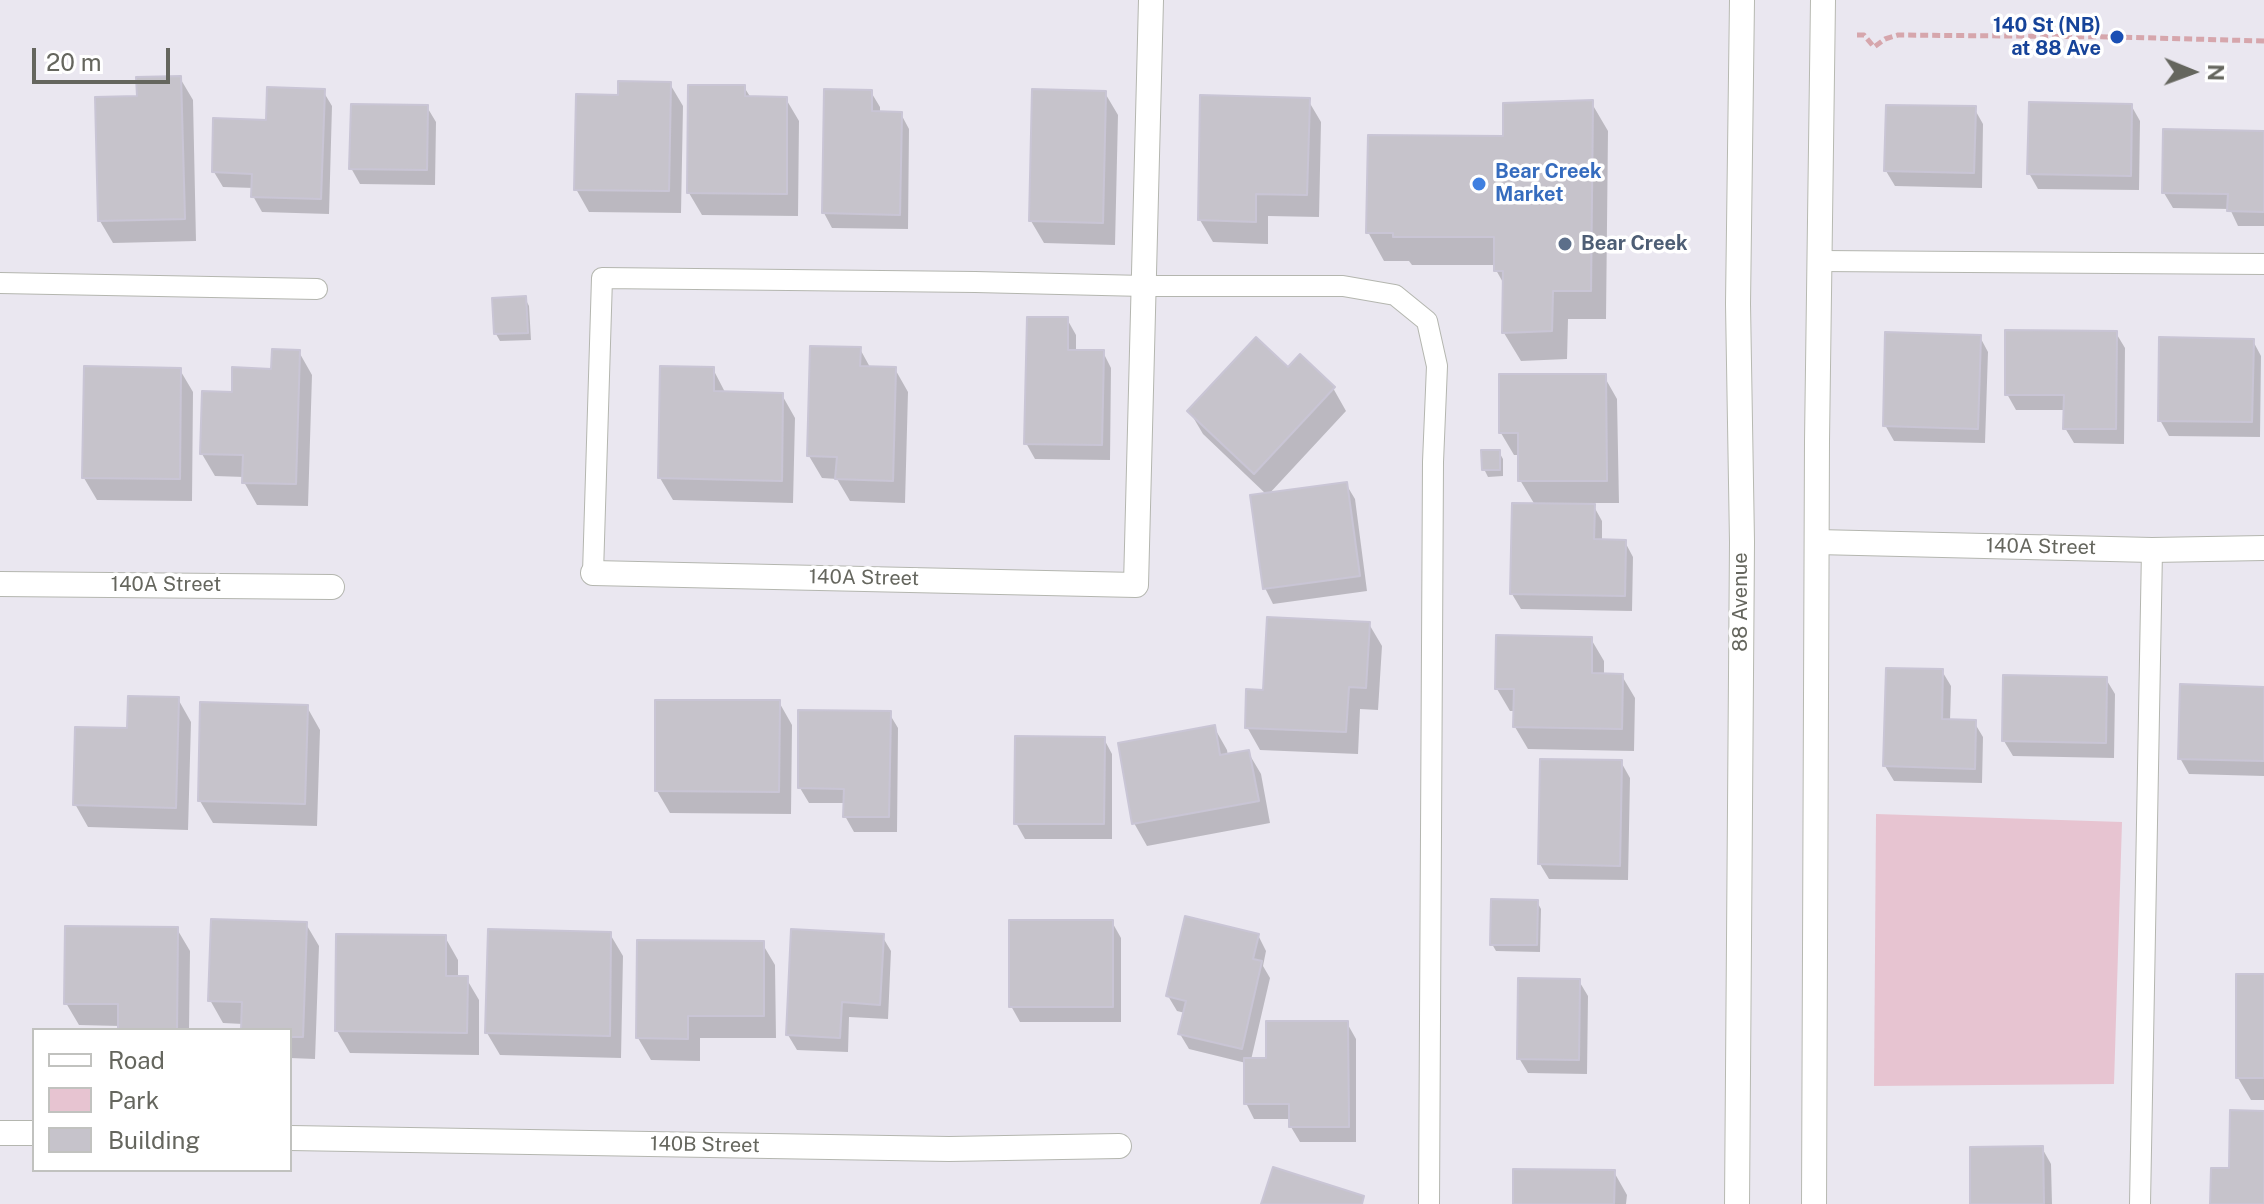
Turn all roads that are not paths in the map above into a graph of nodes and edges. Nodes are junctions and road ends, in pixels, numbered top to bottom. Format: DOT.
graph roads {
  1 [pos="1151,0"];
  2 [pos="1742,0"];
  3 [pos="1823,0"];
  4 [pos="1820,261"];
  5 [pos="2264,264"];
  6 [pos="0,283"];
  7 [pos="1144,286"];
  8 [pos="317,289"];
  9 [pos="1817,542"];
  10 [pos="2264,548"];
  11 [pos="2152,550"];
  12 [pos="593,573"];
  13 [pos="0,584"];
  14 [pos="332,587"];
  15 [pos="0,1133"];
  16 [pos="32,1133"];
  17 [pos="292,1138"];
  18 [pos="1119,1146"];
  19 [pos="1429,1204"];
  20 [pos="1737,1204"];
  21 [pos="1814,1204"];
  22 [pos="2140,1204"];
  1 -- 7 [label="street"];
  2 -- 20 [label="street, 88 Avenue"];
  3 -- 4 [label="street"];
  4 -- 5 [label="lane"];
  4 -- 9 [label="street"];
  6 -- 8 [label="lane"];
  7 -- 12 [label="lane"];
  7 -- 12 [label="street, 140A Street"];
  7 -- 19 [label="lane"];
  9 -- 11 [label="street, 140A Street"];
  9 -- 21 [label="street"];
  10 -- 11 [label="street, 140A Street"];
  11 -- 22 [label="lane"];
  13 -- 14 [label="street, 140A Street"];
  15 -- 16 [label="street"];
  17 -- 18 [label="street, 140B Street"];
}
